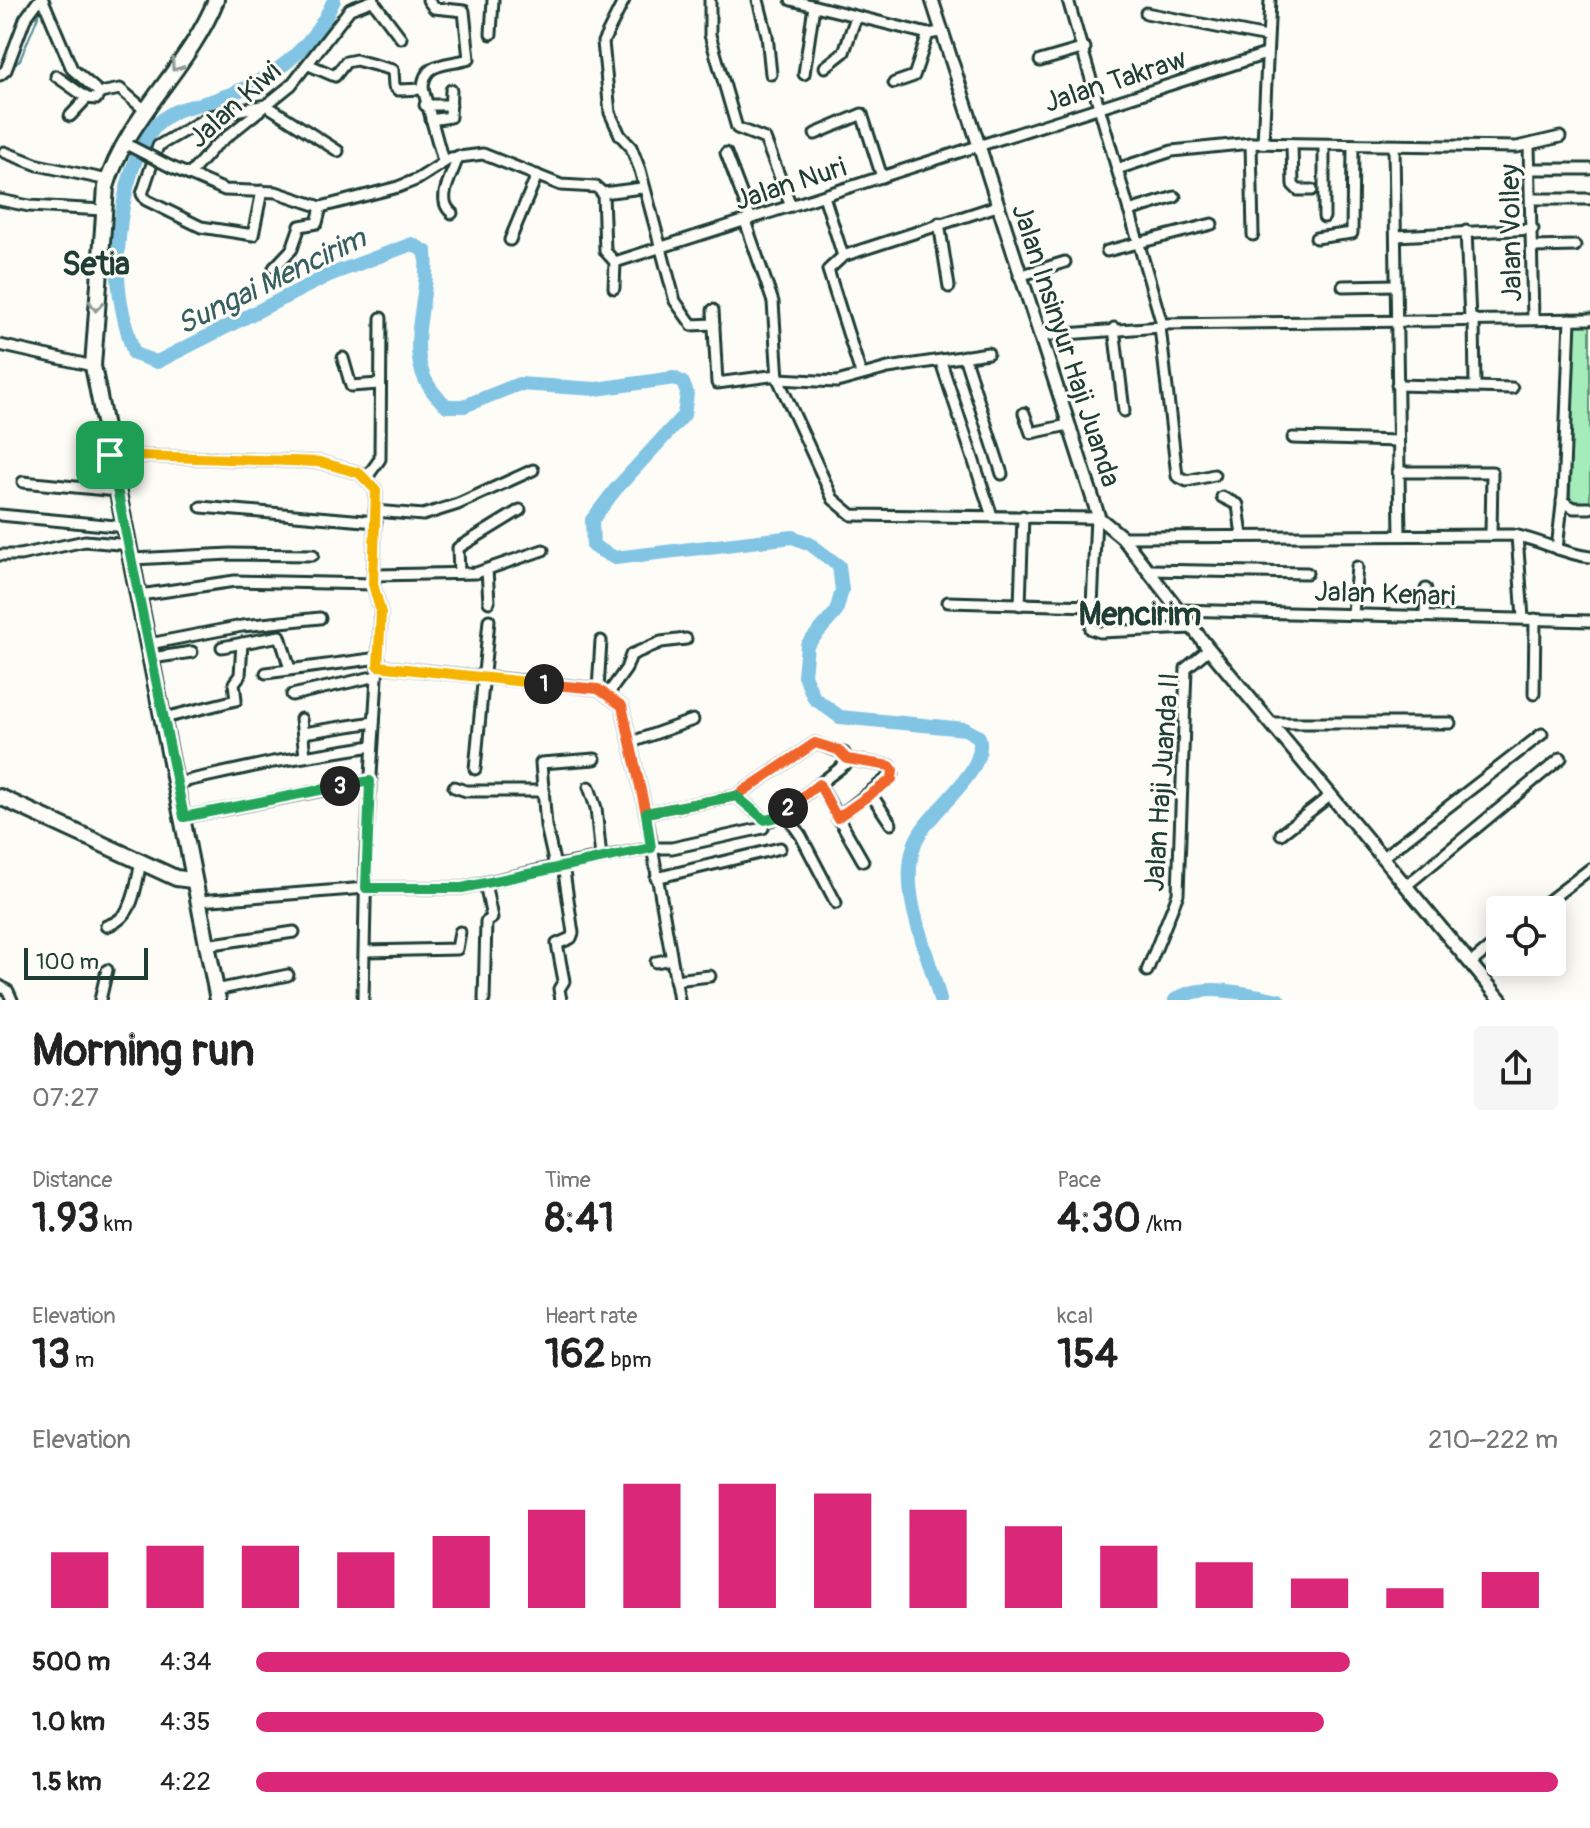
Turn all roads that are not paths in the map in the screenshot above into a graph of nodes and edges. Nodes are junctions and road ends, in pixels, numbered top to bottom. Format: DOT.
graph roads {
  1 [pos="216,0"];
  2 [pos="373,0"];
  3 [pos="428,0"];
  4 [pos="493,0"];
  5 [pos="624,0"];
  6 [pos="710,0"];
  7 [pos="758,0"];
  8 [pos="791,0"];
  9 [pos="932,0"];
  10 [pos="1068,0"];
  11 [pos="1270,0"];
  12 [pos="43,2"];
  13 [pos="814,6"];
  14 [pos="1146,13"];
  15 [pos="856,17"];
  16 [pos="934,33"];
  17 [pos="491,34"];
  18 [pos="1267,37"];
  19 [pos="401,38"];
  20 [pos="1085,48"];
  21 [pos="1266,54"];
  22 [pos="1040,61"];
  23 [pos="309,65"];
  24 [pos="825,67"];
  25 [pos="771,74"];
  26 [pos="804,74"];
  27 [pos="0,75"];
  28 [pos="56,76"];
  29 [pos="894,83"];
  30 [pos="423,89"];
  31 [pos="451,90"];
  32 [pos="100,93"];
  33 [pos="87,98"];
  34 [pos="266,105"];
  35 [pos="425,105"];
  36 [pos="451,105"];
  37 [pos="1099,108"];
  38 [pos="145,110"];
  39 [pos="70,116"];
  40 [pos="431,120"];
  41 [pos="815,134"];
  42 [pos="1560,137"];
  43 [pos="1251,143"];
  44 [pos="1263,143"];
  45 [pos="126,144"];
  46 [pos="1292,144"];
  47 [pos="1324,145"];
  48 [pos="1353,146"];
  49 [pos="1394,146"];
  50 [pos="1529,146"];
  51 [pos="978,147"];
  52 [pos="338,151"];
  53 [pos="4,152"];
  54 [pos="726,153"];
  55 [pos="458,156"];
  56 [pos="443,161"];
  57 [pos="1117,169"];
  58 [pos="1531,169"];
  59 [pos="1590,169"];
  60 [pos="189,175"];
  61 [pos="537,175"];
  62 [pos="882,177"];
  63 [pos="108,180"];
  64 [pos="642,188"];
  65 [pos="1312,190"];
  66 [pos="262,191"];
  67 [pos="603,193"];
  68 [pos="824,196"];
  69 [pos="1175,197"];
  70 [pos="1533,199"];
  71 [pos="1590,199"];
  72 [pos="0,200"];
  73 [pos="791,206"];
  74 [pos="997,206"];
  75 [pos="321,207"];
  76 [pos="104,210"];
  77 [pos="1129,211"];
  78 [pos="452,213"];
  79 [pos="1324,217"];
  80 [pos="748,220"];
  81 [pos="939,223"];
  82 [pos="1212,224"];
  83 [pos="1533,229"];
  84 [pos="1466,231"];
  85 [pos="1253,235"];
  86 [pos="1396,236"];
  87 [pos="1316,238"];
  88 [pos="510,240"];
  89 [pos="1139,245"];
  90 [pos="1575,246"];
  91 [pos="1534,247"];
  92 [pos="659,248"];
  93 [pos="1107,251"];
  94 [pos="843,256"];
  95 [pos="615,262"];
  96 [pos="1065,262"];
  97 [pos="274,268"];
  98 [pos="1019,276"];
  99 [pos="1396,285"];
  100 [pos="1343,286"];
  101 [pos="949,287"];
  102 [pos="614,288"];
  103 [pos="713,310"];
  104 [pos="381,318"];
  105 [pos="1472,319"];
  106 [pos="1533,319"];
  107 [pos="1570,319"];
  108 [pos="1590,319"];
  109 [pos="1396,320"];
  110 [pos="714,324"];
  111 [pos="1161,326"];
  112 [pos="1114,328"];
  113 [pos="1039,336"];
  114 [pos="0,345"];
  115 [pos="988,353"];
  116 [pos="964,356"];
  117 [pos="343,358"];
  118 [pos="941,362"];
  119 [pos="93,366"];
  120 [pos="861,374"];
  121 [pos="778,377"];
  122 [pos="379,384"];
  123 [pos="1397,385"];
  124 [pos="1475,386"];
  125 [pos="1512,388"];
  126 [pos="1124,411"];
  127 [pos="1024,413"];
  128 [pos="1068,425"];
  129 [pos="1293,438"];
  130 [pos="1398,441"];
  131 [pos="110,455"];
  132 [pos="533,470"];
  133 [pos="1398,472"];
  134 [pos="1002,474"];
  135 [pos="1214,475"];
  136 [pos="367,477"];
  137 [pos="23,482"];
  138 [pos="117,491"];
  139 [pos="1222,497"];
  140 [pos="1562,501"];
  141 [pos="201,507"];
  142 [pos="1590,508"];
  143 [pos="520,510"];
  144 [pos="375,511"];
  145 [pos="0,515"];
  146 [pos="992,516"];
  147 [pos="1023,516"];
  148 [pos="1097,517"];
  149 [pos="376,522"];
  150 [pos="126,527"];
  151 [pos="1400,535"];
  152 [pos="1491,535"];
  153 [pos="1242,536"];
  154 [pos="1517,536"];
  155 [pos="1122,537"];
  156 [pos="1557,549"];
  157 [pos="543,550"];
  158 [pos="132,552"];
  159 [pos="0,555"];
  160 [pos="313,555"];
  161 [pos="1590,557"];
  162 [pos="1357,567"];
  163 [pos="487,570"];
  164 [pos="1149,570"];
  165 [pos="459,573"];
  166 [pos="1307,573"];
  167 [pos="375,580"];
  168 [pos="1426,589"];
  169 [pos="140,595"];
  170 [pos="489,602"];
  171 [pos="948,602"];
  172 [pos="1020,605"];
  173 [pos="1093,606"];
  174 [pos="1179,610"];
  175 [pos="1353,613"];
  176 [pos="1425,616"];
  177 [pos="320,618"];
  178 [pos="1523,618"];
  179 [pos="1535,619"];
  180 [pos="489,620"];
  181 [pos="1590,621"];
  182 [pos="1193,628"];
  183 [pos="686,639"];
  184 [pos="601,641"];
  185 [pos="242,643"];
  186 [pos="222,647"];
  187 [pos="1209,649"];
  188 [pos="150,651"];
  189 [pos="192,652"];
  190 [pos="378,667"];
  191 [pos="290,669"];
  192 [pos="266,673"];
  193 [pos="483,679"];
  194 [pos="603,691"];
  195 [pos="1534,694"];
  196 [pos="292,695"];
  197 [pos="164,718"];
  198 [pos="301,719"];
  199 [pos="693,720"];
  200 [pos="374,722"];
  201 [pos="1271,723"];
  202 [pos="1450,723"];
  203 [pos="303,733"];
  204 [pos="1542,734"];
  205 [pos="632,742"];
  206 [pos="372,746"];
  207 [pos="305,756"];
  208 [pos="1561,758"];
  209 [pos="595,759"];
  210 [pos="847,759"];
  211 [pos="475,769"];
  212 [pos="370,781"];
  213 [pos="177,783"];
  214 [pos="819,784"];
  215 [pos="454,787"];
  216 [pos="589,787"];
  217 [pos="544,791"];
  218 [pos="871,794"];
  219 [pos="1331,795"];
  220 [pos="736,796"];
  221 [pos="0,797"];
  222 [pos="784,811"];
  223 [pos="646,813"];
  224 [pos="184,817"];
  225 [pos="837,818"];
  226 [pos="891,824"];
  227 [pos="763,828"];
  228 [pos="1281,834"];
  229 [pos="651,848"];
  230 [pos="780,848"];
  231 [pos="1383,857"];
  232 [pos="601,858"];
  233 [pos="863,861"];
  234 [pos="141,862"];
  235 [pos="559,866"];
  236 [pos="1590,869"];
  237 [pos="656,878"];
  238 [pos="192,880"];
  239 [pos="485,883"];
  240 [pos="1407,885"];
  241 [pos="366,888"];
  242 [pos="1555,896"];
  243 [pos="199,901"];
  244 [pos="836,903"];
  245 [pos="106,926"];
  246 [pos="294,932"];
  247 [pos="460,932"];
  248 [pos="206,945"];
  249 [pos="366,951"];
  250 [pos="1486,951"];
  251 [pos="671,959"];
  252 [pos="656,962"];
  253 [pos="1471,963"];
  254 [pos="107,970"];
  255 [pos="1147,971"];
  256 [pos="288,975"];
  257 [pos="710,976"];
  258 [pos="675,980"];
  259 [pos="0,986"];
  260 [pos="217,995"];
  261 [pos="12,1000"];
  262 [pos="100,1000"];
  263 [pos="363,1000"];
  264 [pos="484,1000"];
  265 [pos="561,1000"];
  266 [pos="679,1000"];
  267 [pos="1501,1000"];
  1 -- 38 [label="main road, one-way"];
  2 -- 19 [label="street"];
  2 -- 23 [label="street, Jalan Kiwi"];
  3 -- 30 [label="street"];
  4 -- 17 [label="street"];
  5 -- 64 [label="street"];
  6 -- 73 [label="street"];
  7 -- 25 [label="street"];
  8 -- 13 [label="street"];
  9 -- 16 [label="street, Jalan Insinyur Haji Juanda"];
  10 -- 20 [label="street"];
  11 -- 18 [label="street"];
  12 -- 27 [label="street"];
  12 -- 32 [label="street"];
  13 -- 15 [label="street"];
  13 -- 26 [label="street"];
  14 -- 18 [label="street"];
  15 -- 16 [label="street"];
  15 -- 24 [label="street"];
  16 -- 29 [label="street"];
  16 -- 51 [label="street, Jalan Insinyur Haji Juanda"];
  18 -- 21 [label="street"];
  20 -- 22 [label="street"];
  20 -- 37 [label="street"];
  21 -- 37 [label="street, Jalan Takraw"];
  21 -- 44 [label="street"];
  23 -- 30 [label="street"];
  23 -- 34 [label="street, Jalan Kiwi"];
  28 -- 33 [label="street"];
  30 -- 35 [label="street"];
  31 -- 36 [label="street"];
  32 -- 33 [label="street"];
  32 -- 38 [label="street"];
  33 -- 39 [label="street"];
  34 -- 52 [label="street"];
  34 -- 60 [label="street, Jalan Kiwi"];
  34 -- 66 [label="street"];
  35 -- 36 [label="street"];
  35 -- 40 [label="street"];
  36 -- 40 [label="street"];
  37 -- 51 [label="street, Jalan Takraw"];
  37 -- 57 [label="street"];
  38 -- 45 [label="main road"];
  40 -- 56 [label="street"];
  41 -- 62 [label="street"];
  42 -- 50 [label="street"];
  43 -- 44 [label="street"];
  43 -- 57 [label="street"];
  43 -- 85 [label="street"];
  44 -- 46 [label="street"];
  45 -- 60 [label="street, bridge"];
  45 -- 63 [label="main road"];
  46 -- 47 [label="street"];
  46 -- 65 [label="street"];
  47 -- 48 [label="street"];
  47 -- 79 [label="street"];
  48 -- 49 [label="street"];
  48 -- 87 [label="street"];
  49 -- 50 [label="street"];
  49 -- 86 [label="street"];
  50 -- 58 [label="street, Jalan Volley"];
  51 -- 62 [label="street, Jalan Nuri"];
  51 -- 74 [label="street, Jalan Insinyur Haji Juanda"];
  53 -- 63 [label="street"];
  54 -- 80 [label="street"];
  55 -- 56 [label="street"];
  55 -- 61 [label="street"];
  55 -- 78 [label="street"];
  56 -- 75 [label="street"];
  57 -- 77 [label="street"];
  58 -- 59 [label="street"];
  58 -- 70 [label="street, Jalan Volley"];
  60 -- 66 [label="street"];
  61 -- 67 [label="street"];
  61 -- 88 [label="street"];
  62 -- 68 [label="street, Jalan Nuri"];
  63 -- 76 [label="main road"];
  64 -- 67 [label="street"];
  64 -- 92 [label="street"];
  66 -- 75 [label="street"];
  67 -- 95 [label="street"];
  68 -- 73 [label="street, Jalan Nuri"];
  68 -- 94 [label="street"];
  69 -- 77 [label="street"];
  70 -- 71 [label="street"];
  70 -- 83 [label="street, Jalan Volley"];
  72 -- 76 [label="street"];
  73 -- 80 [label="street, Jalan Nuri"];
  74 -- 81 [label="street"];
  74 -- 98 [label="street, Jalan Insinyur Haji Juanda"];
  75 -- 97 [label="street"];
  76 -- 119 [label="main road, one-way"];
  77 -- 89 [label="street"];
  80 -- 92 [label="street, Jalan Nuri"];
  80 -- 121 [label="street"];
  81 -- 94 [label="street"];
  81 -- 101 [label="street"];
  82 -- 89 [label="street"];
  83 -- 84 [label="street"];
  83 -- 91 [label="street, Jalan Volley"];
  84 -- 86 [label="street"];
  84 -- 105 [label="street"];
  86 -- 99 [label="street"];
  89 -- 93 [label="street"];
  89 -- 111 [label="street"];
  90 -- 91 [label="street"];
  91 -- 106 [label="street, Jalan Volley"];
  92 -- 95 [label="street, Jalan Nuri"];
  92 -- 110 [label="street"];
  94 -- 120 [label="street"];
  95 -- 102 [label="street"];
  96 -- 98 [label="street"];
  98 -- 113 [label="street, Jalan Insinyur Haji Juanda"];
  99 -- 100 [label="street"];
  99 -- 109 [label="street"];
  103 -- 110 [label="street"];
  104 -- 122 [label="street"];
  105 -- 106 [label="street"];
  105 -- 109 [label="street"];
  105 -- 124 [label="street"];
  106 -- 107 [label="street"];
  107 -- 108 [label="street"];
  107 -- 140 [label="street"];
  109 -- 111 [label="street"];
  109 -- 123 [label="street"];
  110 -- 121 [label="street"];
  111 -- 112 [label="street"];
  111 -- 135 [label="street"];
  112 -- 113 [label="street"];
  112 -- 126 [label="street"];
  113 -- 128 [label="street, Jalan Insinyur Haji Juanda"];
  114 -- 119 [label="street"];
  115 -- 116 [label="street"];
  116 -- 118 [label="street"];
  116 -- 134 [label="street"];
  117 -- 122 [label="street"];
  118 -- 120 [label="street"];
  118 -- 146 [label="street"];
  119 -- 131 [label="main road"];
  120 -- 121 [label="street"];
  121 -- 146 [label="street"];
  122 -- 136 [label="street"];
  123 -- 124 [label="street"];
  123 -- 130 [label="street"];
  124 -- 125 [label="street"];
  127 -- 128 [label="street"];
  128 -- 148 [label="street, Jalan Insinyur Haji Juanda"];
  129 -- 130 [label="street"];
  130 -- 133 [label="street"];
  131 -- 136 [label="street"];
  131 -- 138 [label="main road"];
  132 -- 144 [label="street"];
  133 -- 151 [label="street"];
  133 -- 152 [label="street"];
  136 -- 144 [label="street"];
  137 -- 138 [label="street"];
  138 -- 150 [label="main road"];
  139 -- 153 [label="street"];
  140 -- 142 [label="street"];
  140 -- 156 [label="street"];
  141 -- 149 [label="street"];
  143 -- 165 [label="street"];
  144 -- 149 [label="street"];
  145 -- 150 [label="street"];
  146 -- 147 [label="street"];
  147 -- 148 [label="street"];
  147 -- 172 [label="street"];
  148 -- 155 [label="street, Jalan Insinyur Haji Juanda"];
  148 -- 173 [label="street"];
  149 -- 167 [label="street"];
  150 -- 158 [label="main road"];
  151 -- 152 [label="street"];
  151 -- 153 [label="street"];
  152 -- 154 [label="street"];
  153 -- 155 [label="street"];
  154 -- 156 [label="street"];
  154 -- 178 [label="street"];
  155 -- 164 [label="street, Jalan Insinyur Haji Juanda"];
  156 -- 161 [label="street"];
  157 -- 163 [label="street"];
  158 -- 159 [label="street"];
  158 -- 160 [label="street"];
  158 -- 169 [label="main road"];
  162 -- 175 [label="street"];
  163 -- 165 [label="street"];
  163 -- 170 [label="street"];
  164 -- 166 [label="street"];
  164 -- 174 [label="street, Jalan Insinyur Haji Juanda"];
  165 -- 167 [label="street"];
  167 -- 169 [label="street"];
  167 -- 190 [label="street"];
  168 -- 176 [label="street"];
  169 -- 188 [label="main road"];
  171 -- 172 [label="street"];
  172 -- 173 [label="street"];
  173 -- 182 [label="street"];
  174 -- 175 [label="street, Jalan Kenari"];
  174 -- 182 [label="street, Jalan Insinyur Haji Juanda"];
  175 -- 176 [label="street, Jalan Kenari"];
  176 -- 178 [label="street, Jalan Kenari"];
  177 -- 188 [label="street"];
  178 -- 179 [label="street, Jalan Kenari"];
  179 -- 181 [label="street, Jalan Kenari"];
  179 -- 195 [label="street"];
  180 -- 193 [label="street"];
  182 -- 187 [label="street, Jalan Insinyur Haji Juanda"];
  183 -- 194 [label="street"];
  184 -- 194 [label="street"];
  185 -- 186 [label="street"];
  185 -- 191 [label="street"];
  185 -- 197 [label="street"];
  187 -- 201 [label="street, Jalan Insinyur Haji Juanda"];
  187 -- 255 [label="street, Jalan Haji Juanda II"];
  188 -- 189 [label="street"];
  188 -- 197 [label="main road"];
  190 -- 191 [label="street"];
  190 -- 193 [label="street"];
  190 -- 196 [label="street"];
  190 -- 200 [label="street"];
  191 -- 192 [label="street"];
  193 -- 194 [label="street"];
  193 -- 211 [label="street"];
  194 -- 205 [label="street"];
  197 -- 213 [label="main road"];
  198 -- 203 [label="street"];
  199 -- 205 [label="street"];
  200 -- 203 [label="street"];
  200 -- 206 [label="street"];
  201 -- 202 [label="street"];
  201 -- 219 [label="street, Jalan Insinyur Haji Juanda"];
  203 -- 207 [label="street"];
  204 -- 231 [label="street"];
  205 -- 223 [label="street"];
  206 -- 207 [label="street"];
  206 -- 212 [label="street"];
  207 -- 213 [label="street"];
  208 -- 240 [label="street"];
  209 -- 217 [label="street"];
  210 -- 214 [label="street"];
  210 -- 218 [label="street"];
  210 -- 220 [label="street"];
  212 -- 224 [label="street"];
  212 -- 241 [label="street"];
  213 -- 224 [label="main road"];
  214 -- 222 [label="street"];
  214 -- 225 [label="street"];
  215 -- 217 [label="street"];
  216 -- 232 [label="street"];
  217 -- 235 [label="street"];
  218 -- 225 [label="street"];
  218 -- 226 [label="street"];
  219 -- 228 [label="street"];
  219 -- 231 [label="street, Jalan Insinyur Haji Juanda"];
  220 -- 222 [label="street"];
  220 -- 223 [label="street"];
  221 -- 234 [label="main road"];
  222 -- 244 [label="street"];
  223 -- 229 [label="street"];
  224 -- 238 [label="main road"];
  225 -- 233 [label="street"];
  227 -- 229 [label="street"];
  229 -- 232 [label="street"];
  229 -- 237 [label="street"];
  230 -- 237 [label="street"];
  231 -- 240 [label="street, Jalan Insinyur Haji Juanda"];
  232 -- 235 [label="street"];
  234 -- 238 [label="main road"];
  234 -- 245 [label="street"];
  235 -- 239 [label="street"];
  235 -- 265 [label="street"];
  236 -- 242 [label="street"];
  237 -- 251 [label="street"];
  238 -- 243 [label="main road"];
  239 -- 241 [label="street"];
  239 -- 264 [label="street"];
  240 -- 253 [label="street, Jalan Insinyur Haji Juanda"];
  241 -- 243 [label="street"];
  241 -- 249 [label="street"];
  243 -- 248 [label="main road"];
  246 -- 248 [label="street"];
  247 -- 249 [label="street"];
  248 -- 260 [label="main road"];
  249 -- 263 [label="street"];
  250 -- 253 [label="street"];
  251 -- 252 [label="street"];
  251 -- 258 [label="street"];
  253 -- 267 [label="street, Jalan Insinyur Haji Juanda"];
  254 -- 262 [label="street"];
  256 -- 260 [label="street"];
  257 -- 258 [label="street"];
  258 -- 266 [label="street"];
  259 -- 261 [label="street"];
}
